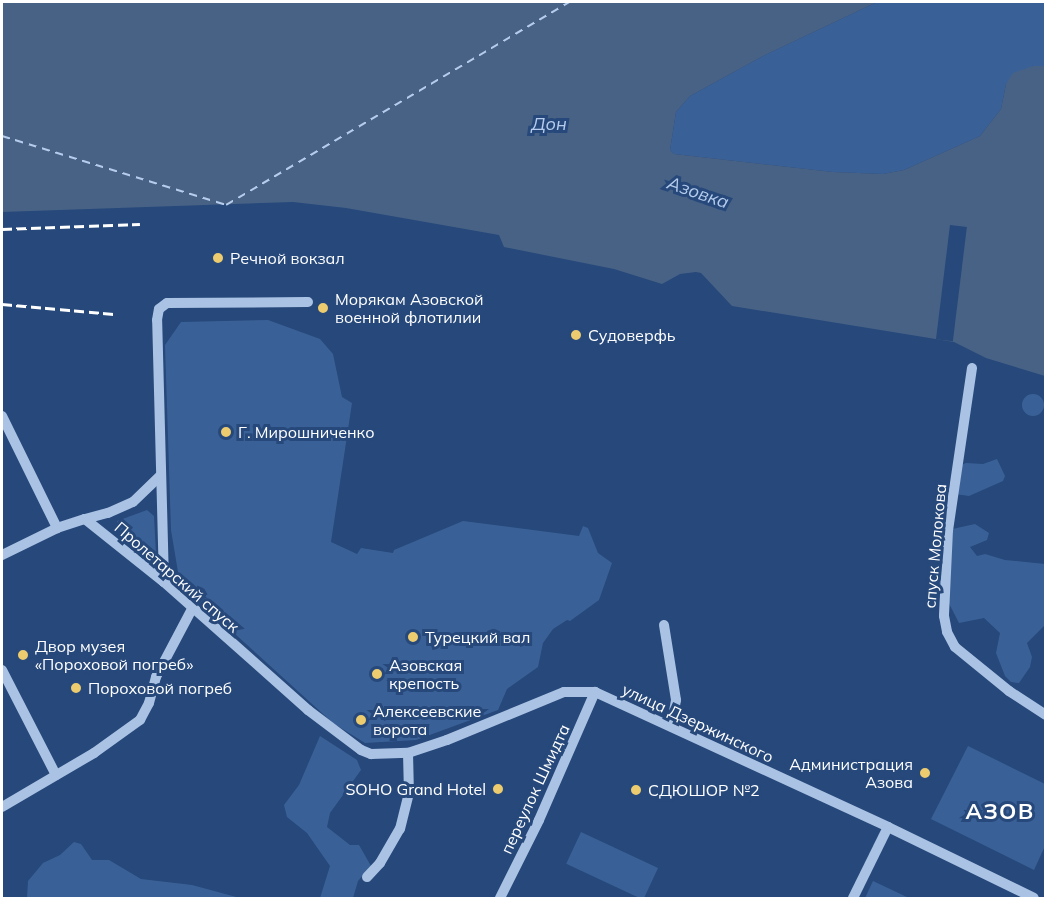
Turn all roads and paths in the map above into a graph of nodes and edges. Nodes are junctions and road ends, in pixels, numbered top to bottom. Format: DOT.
graph roads {
  1 [pos="308,302"];
  2 [pos="972,368"];
  3 [pos="2,416"];
  4 [pos="160,476"];
  5 [pos="85,519"];
  6 [pos="57,528"];
  7 [pos="2,555"];
  8 [pos="164,582"];
  9 [pos="192,609"];
  10 [pos="664,624"];
  11 [pos="2,670"];
  12 [pos="595,692"];
  13 [pos="1046,715"];
  14 [pos="671,727"];
  15 [pos="408,753"];
  16 [pos="371,754"];
  17 [pos="56,775"];
  18 [pos="2,807"];
  19 [pos="888,827"];
  20 [pos="367,878"];
  21 [pos="500,898"];
  22 [pos="853,898"];
  23 [pos="1034,898"];
  1 -- 4 [label="street"];
  2 -- 13 [label="street, спуск Молокова"];
  3 -- 6 [label="street"];
  4 -- 5 [label="street"];
  4 -- 8 [label="street"];
  5 -- 6 [label="street"];
  5 -- 8 [label="street, Пролетарский спуск"];
  6 -- 7 [label="street"];
  8 -- 9 [label="street, Пролетарский спуск"];
  9 -- 16 [label="street, Пролетарский спуск"];
  9 -- 17 [label="street"];
  10 -- 14 [label="street"];
  11 -- 17 [label="street"];
  12 -- 14 [label="street, улица Дзержинского"];
  12 -- 15 [label="street, улица Дзержинского"];
  12 -- 21 [label="street, переулок Шмидта"];
  14 -- 19 [label="street, улица Дзержинского"];
  15 -- 16 [label="street, улица Дзержинского"];
  15 -- 20 [label="street"];
  17 -- 18 [label="street"];
  19 -- 22 [label="street"];
  19 -- 23 [label="street, улица Дзержинского"];
}
